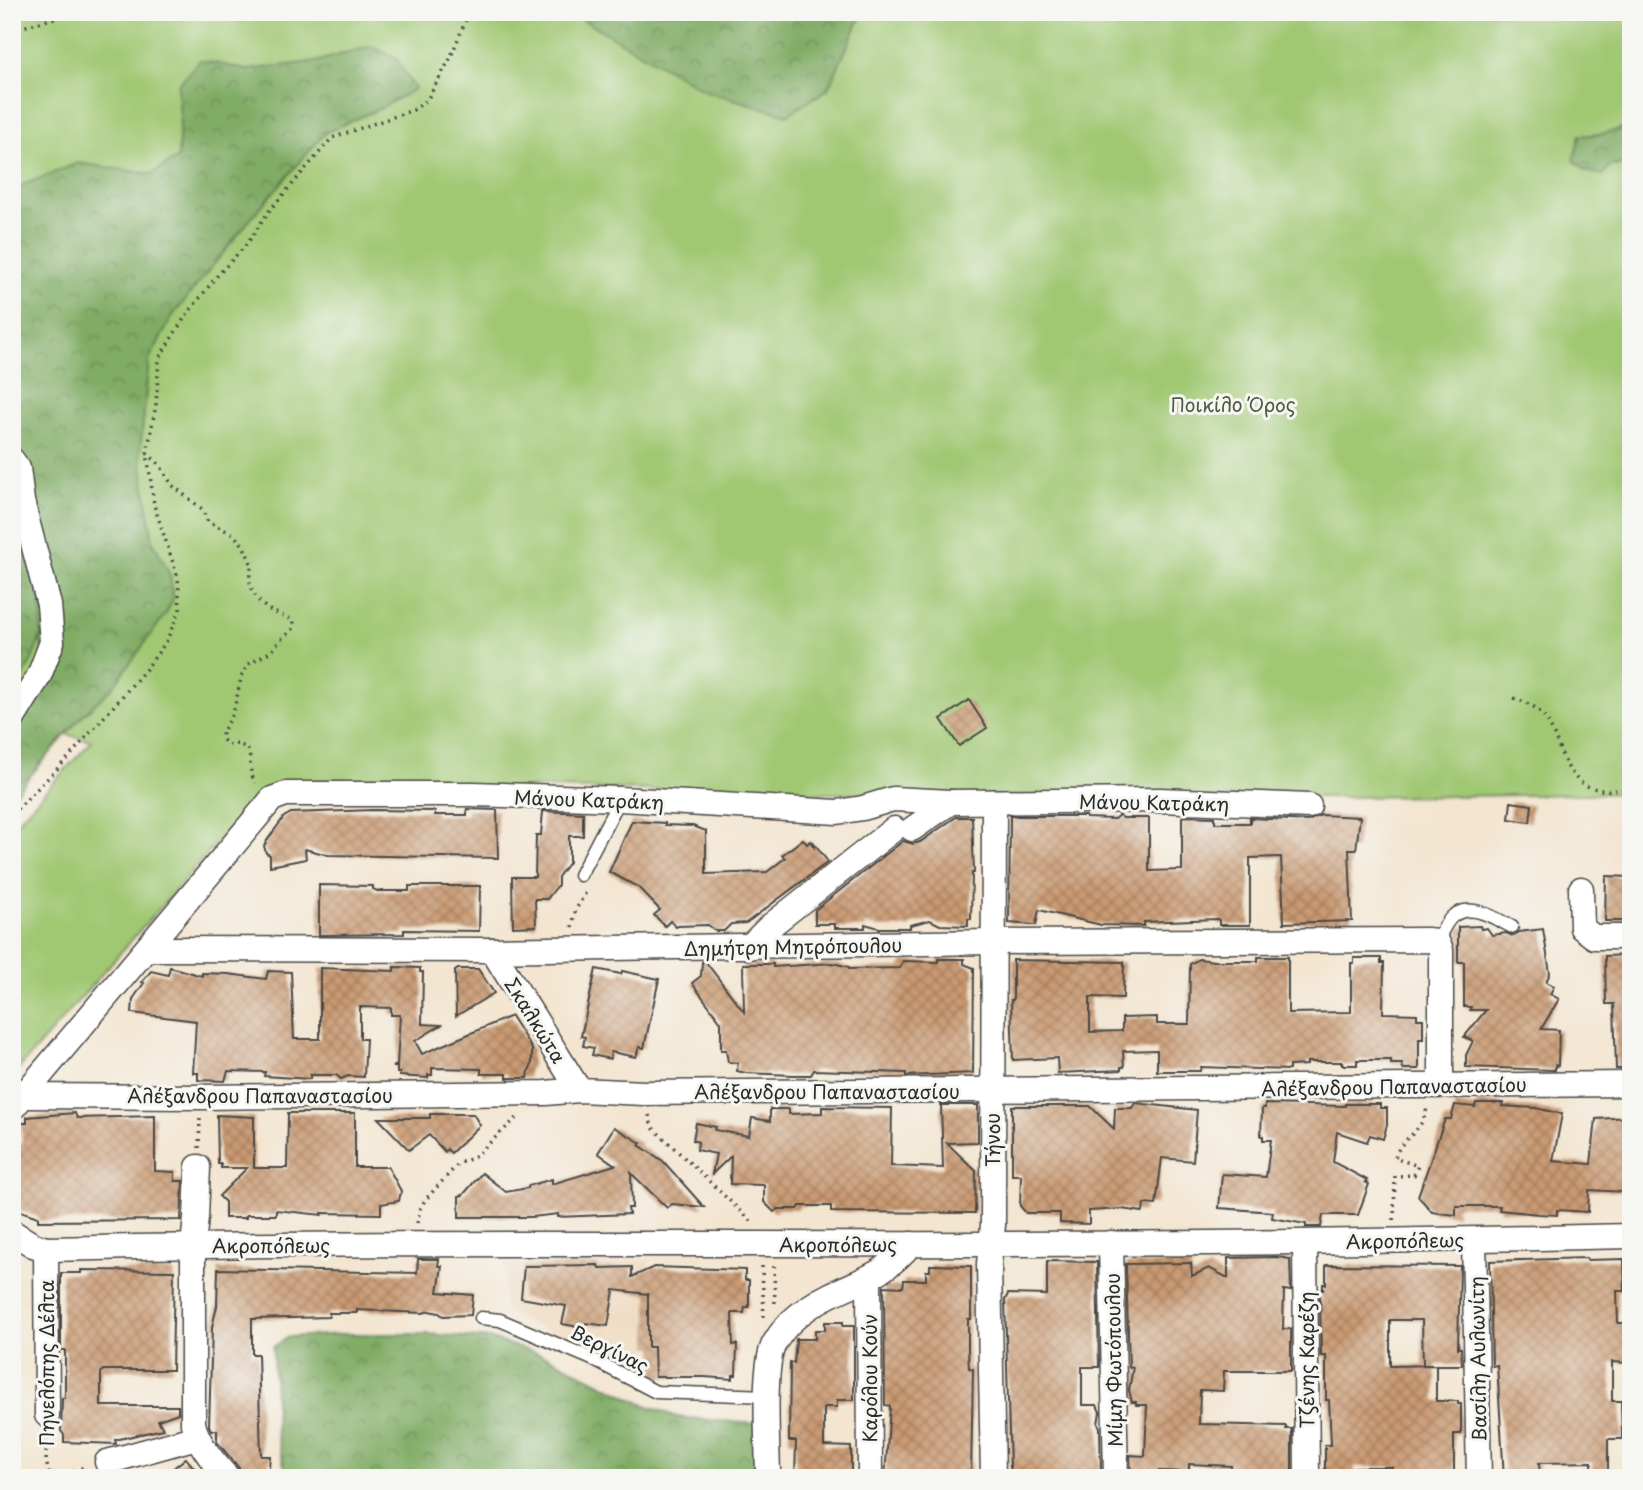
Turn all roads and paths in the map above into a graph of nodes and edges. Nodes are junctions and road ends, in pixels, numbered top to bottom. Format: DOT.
graph roads {
  1 [pos="76,12"];
  2 [pos="469,12"];
  3 [pos="12,30"];
  4 [pos="147,453"];
  5 [pos="12,460"];
  6 [pos="1514,698"];
  7 [pos="12,720"];
  8 [pos="1631,789"];
  9 [pos="272,799"];
  10 [pos="620,799"];
  11 [pos="994,802"];
  12 [pos="951,803"];
  13 [pos="1309,806"];
  14 [pos="12,814"];
  15 [pos="580,875"];
  16 [pos="1581,889"];
  17 [pos="1512,927"];
  18 [pos="1631,937"];
  19 [pos="1437,941"];
  20 [pos="992,942"];
  21 [pos="749,947"];
  22 [pos="148,949"];
  23 [pos="492,950"];
  24 [pos="1631,1084"];
  25 [pos="1437,1085"];
  26 [pos="579,1090"];
  27 [pos="992,1090"];
  28 [pos="545,1093"];
  29 [pos="643,1093"];
  30 [pos="16,1097"];
  31 [pos="202,1097"];
  32 [pos="198,1167"];
  33 [pos="420,1209"];
  34 [pos="739,1209"];
  35 [pos="12,1232"];
  36 [pos="1631,1236"];
  37 [pos="1394,1240"];
  38 [pos="1474,1240"];
  39 [pos="1305,1242"];
  40 [pos="1111,1243"];
  41 [pos="767,1244"];
  42 [pos="911,1244"];
  43 [pos="989,1244"];
  44 [pos="192,1245"];
  45 [pos="46,1249"];
  46 [pos="869,1279"];
  47 [pos="775,1316"];
  48 [pos="481,1318"];
  49 [pos="763,1318"];
  50 [pos="768,1395"];
  51 [pos="47,1415"];
  52 [pos="197,1437"];
  53 [pos="107,1462"];
  54 [pos="48,1477"];
  55 [pos="228,1478"];
  56 [pos="768,1478"];
  57 [pos="870,1478"];
  58 [pos="993,1478"];
  59 [pos="1116,1478"];
  60 [pos="1307,1478"];
  61 [pos="1479,1478"];
  1 -- 3 [label="path"];
  2 -- 4 [label="path"];
  4 -- 9 [label="path"];
  4 -- 14 [label="path"];
  5 -- 7 [label="street"];
  6 -- 8 [label="path"];
  9 -- 10 [label="street, Μάνου Κατράκη"];
  9 -- 22 [label="street"];
  10 -- 12 [label="street, Μάνου Κατράκη"];
  10 -- 15 [label="lane"];
  11 -- 12 [label="street, Μάνου Κατράκη"];
  11 -- 13 [label="street, Μάνου Κατράκη"];
  11 -- 20 [label="street, Τήνου"];
  12 -- 21 [label="street"];
  16 -- 18 [label="street"];
  17 -- 19 [label="lane"];
  19 -- 20 [label="street, Δημήτρη Μητρόπουλου"];
  19 -- 25 [label="street"];
  20 -- 21 [label="street, Δημήτρη Μητρόπουλου"];
  20 -- 27 [label="street, Τήνου"];
  21 -- 23 [label="street, Δημήτρη Μητρόπουλου"];
  22 -- 23 [label="street, Δημήτρη Μητρόπουλου"];
  22 -- 30 [label="street"];
  23 -- 26 [label="street, Σκαλκώτα"];
  24 -- 25 [label="street, Αλέξανδρου Παπαναστασίου"];
  25 -- 27 [label="street, Αλέξανδρου Παπαναστασίου"];
  25 -- 37 [label="path"];
  26 -- 28 [label="street, Αλέξανδρου Παπαναστασίου"];
  26 -- 29 [label="street, Αλέξανδρου Παπαναστασίου"];
  27 -- 29 [label="street, Αλέξανδρου Παπαναστασίου"];
  27 -- 43 [label="street, Τήνου"];
  28 -- 31 [label="street, Αλέξανδρου Παπαναστασίου"];
  28 -- 33 [label="path"];
  29 -- 34 [label="path"];
  30 -- 31 [label="street, Αλέξανδρου Παπαναστασίου"];
  31 -- 32 [label="path"];
  32 -- 44 [label="street"];
  35 -- 45 [label="street"];
  36 -- 38 [label="street, Ακροπόλεως"];
  37 -- 38 [label="street, Ακροπόλεως"];
  37 -- 39 [label="street, Ακροπόλεως"];
  38 -- 61 [label="street, Βασίλη Αυλωνίτη"];
  39 -- 40 [label="street, Ακροπόλεως"];
  39 -- 60 [label="street, Τζένης Καρέζη"];
  40 -- 43 [label="street, Ακροπόλεως"];
  40 -- 59 [label="street, Μίμη Φωτόπουλου"];
  41 -- 42 [label="street, Ακροπόλεως"];
  41 -- 44 [label="street, Ακροπόλεως"];
  41 -- 47 [label="path"];
  41 -- 49 [label="path"];
  42 -- 43 [label="street, Ακροπόλεως"];
  42 -- 46 [label="street"];
  43 -- 58 [label="street, Τήνου"];
  44 -- 45 [label="street, Ακροπόλεως"];
  44 -- 52 [label="street"];
  45 -- 51 [label="street, Πηνελόπης Δέλτα"];
  46 -- 50 [label="street"];
  46 -- 57 [label="street, Καρόλου Κούν"];
  48 -- 50 [label="lane, Βεργίνας"];
  50 -- 56 [label="street"];
  51 -- 54 [label="path, Πηνελόπης Δέλτα"];
  52 -- 53 [label="street"];
  52 -- 55 [label="street"];
  53 -- 54 [label="path"];
}
